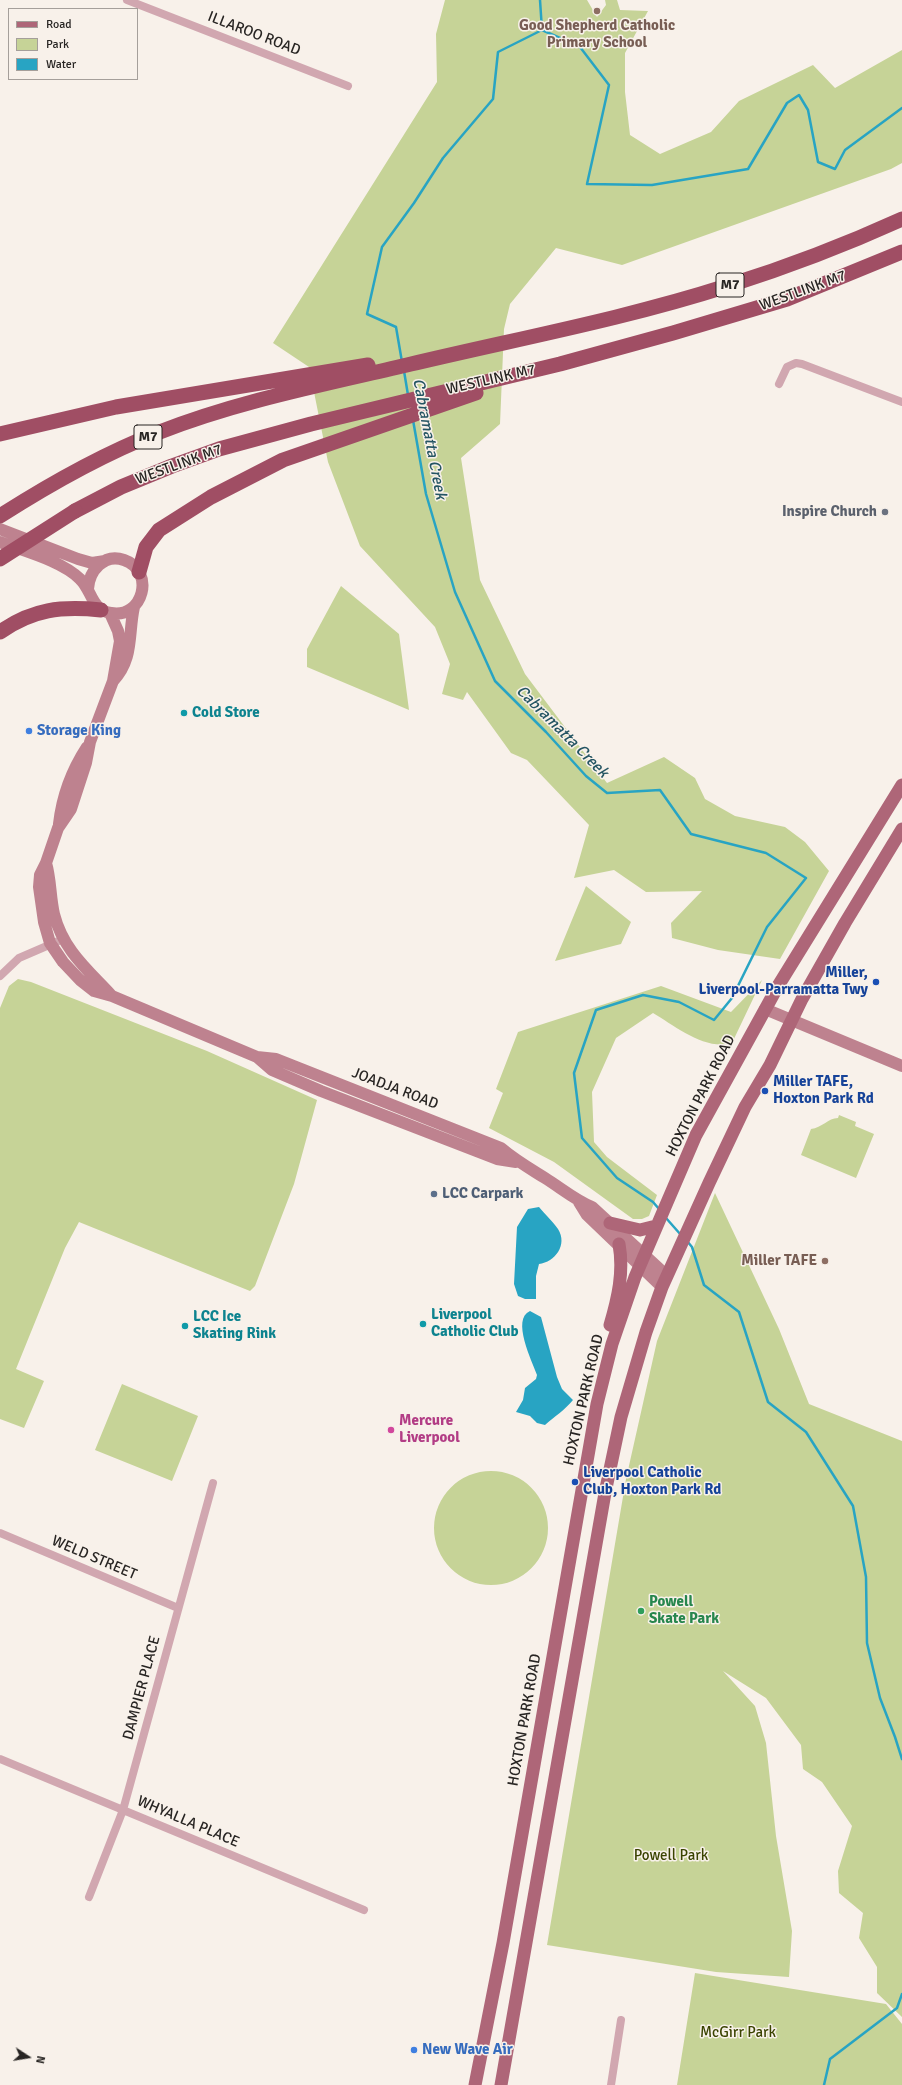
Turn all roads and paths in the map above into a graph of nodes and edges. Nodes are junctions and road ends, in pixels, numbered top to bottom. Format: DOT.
graph roads {
  1 [pos="127,0"];
  2 [pos="348,86"];
  3 [pos="902,220"];
  4 [pos="902,252"];
  5 [pos="487,346"];
  6 [pos="560,364"];
  7 [pos="779,384"];
  8 [pos="902,402"];
  9 [pos="0,434"];
  10 [pos="0,516"];
  11 [pos="0,529"];
  12 [pos="0,542"];
  13 [pos="0,559"];
  14 [pos="106,561"];
  15 [pos="139,572"];
  16 [pos="88,589"];
  17 [pos="134,607"];
  18 [pos="105,612"];
  19 [pos="0,632"];
  20 [pos="113,681"];
  21 [pos="902,785"];
  22 [pos="902,829"];
  23 [pos="46,863"];
  24 [pos="63,939"];
  25 [pos="50,943"];
  26 [pos="0,976"];
  27 [pos="112,996"];
  28 [pos="765,1009"];
  29 [pos="791,1021"];
  30 [pos="902,1066"];
  31 [pos="579,1202"];
  32 [pos="610,1223"];
  33 [pos="654,1228"];
  34 [pos="619,1244"];
  35 [pos="642,1260"];
  36 [pos="665,1281"];
  37 [pos="601,1386"];
  38 [pos="213,1483"];
  39 [pos="0,1534"];
  40 [pos="178,1608"];
  41 [pos="0,1759"];
  42 [pos="122,1810"];
  43 [pos="89,1897"];
  44 [pos="364,1910"];
  45 [pos="621,2020"];
  46 [pos="475,2085"];
  47 [pos="501,2085"];
  48 [pos="610,2085"];
  1 -- 2 [label="street, ILLAROO ROAD"];
  3 -- 5 [label="highway, WESTLINK M7 / M7"];
  4 -- 6 [label="highway, WESTLINK M7 / M7"];
  5 -- 9 [label="highway"];
  5 -- 10 [label="highway, WESTLINK M7 / M7"];
  6 -- 13 [label="highway, WESTLINK M7 / M7, bridge"];
  6 -- 15 [label="highway"];
  7 -- 8 [label="street"];
  11 -- 14 [label="main road"];
  12 -- 16 [label="main road"];
  14 -- 15 [label="main road"];
  14 -- 16 [label="main road"];
  15 -- 17 [label="main road"];
  16 -- 18 [label="main road"];
  17 -- 18 [label="main road"];
  17 -- 20 [label="main road"];
  18 -- 19 [label="highway"];
  18 -- 20 [label="main road"];
  20 -- 23 [label="main road, JOADJA ROAD"];
  21 -- 28 [label="main road, HOXTON PARK ROAD"];
  22 -- 29 [label="main road"];
  23 -- 24 [label="main road, JOADJA ROAD"];
  23 -- 25 [label="main road, JOADJA ROAD"];
  24 -- 25 [label="street"];
  24 -- 27 [label="main road, JOADJA ROAD"];
  25 -- 26 [label="street"];
  25 -- 27 [label="main road, JOADJA ROAD"];
  27 -- 31 [label="main road, JOADJA ROAD"];
  28 -- 29 [label="main road"];
  28 -- 33 [label="main road, HOXTON PARK ROAD"];
  29 -- 30 [label="main road"];
  29 -- 36 [label="main road"];
  31 -- 32 [label="main road, JOADJA ROAD"];
  31 -- 34 [label="main road, JOADJA ROAD"];
  32 -- 33 [label="main road"];
  32 -- 35 [label="main road, JOADJA ROAD"];
  33 -- 35 [label="main road, HOXTON PARK ROAD"];
  34 -- 35 [label="main road, JOADJA ROAD"];
  34 -- 37 [label="main road"];
  35 -- 36 [label="main road, JOADJA ROAD"];
  35 -- 37 [label="main road, HOXTON PARK ROAD"];
  36 -- 47 [label="main road"];
  37 -- 46 [label="main road, HOXTON PARK ROAD"];
  38 -- 40 [label="street, DAMPIER PLACE"];
  39 -- 40 [label="street, WELD STREET"];
  40 -- 42 [label="street, DAMPIER PLACE"];
  41 -- 42 [label="street, WHYALLA PLACE"];
  42 -- 43 [label="street, DAMPIER PLACE"];
  42 -- 44 [label="street, WHYALLA PLACE"];
  45 -- 48 [label="street"];
}
